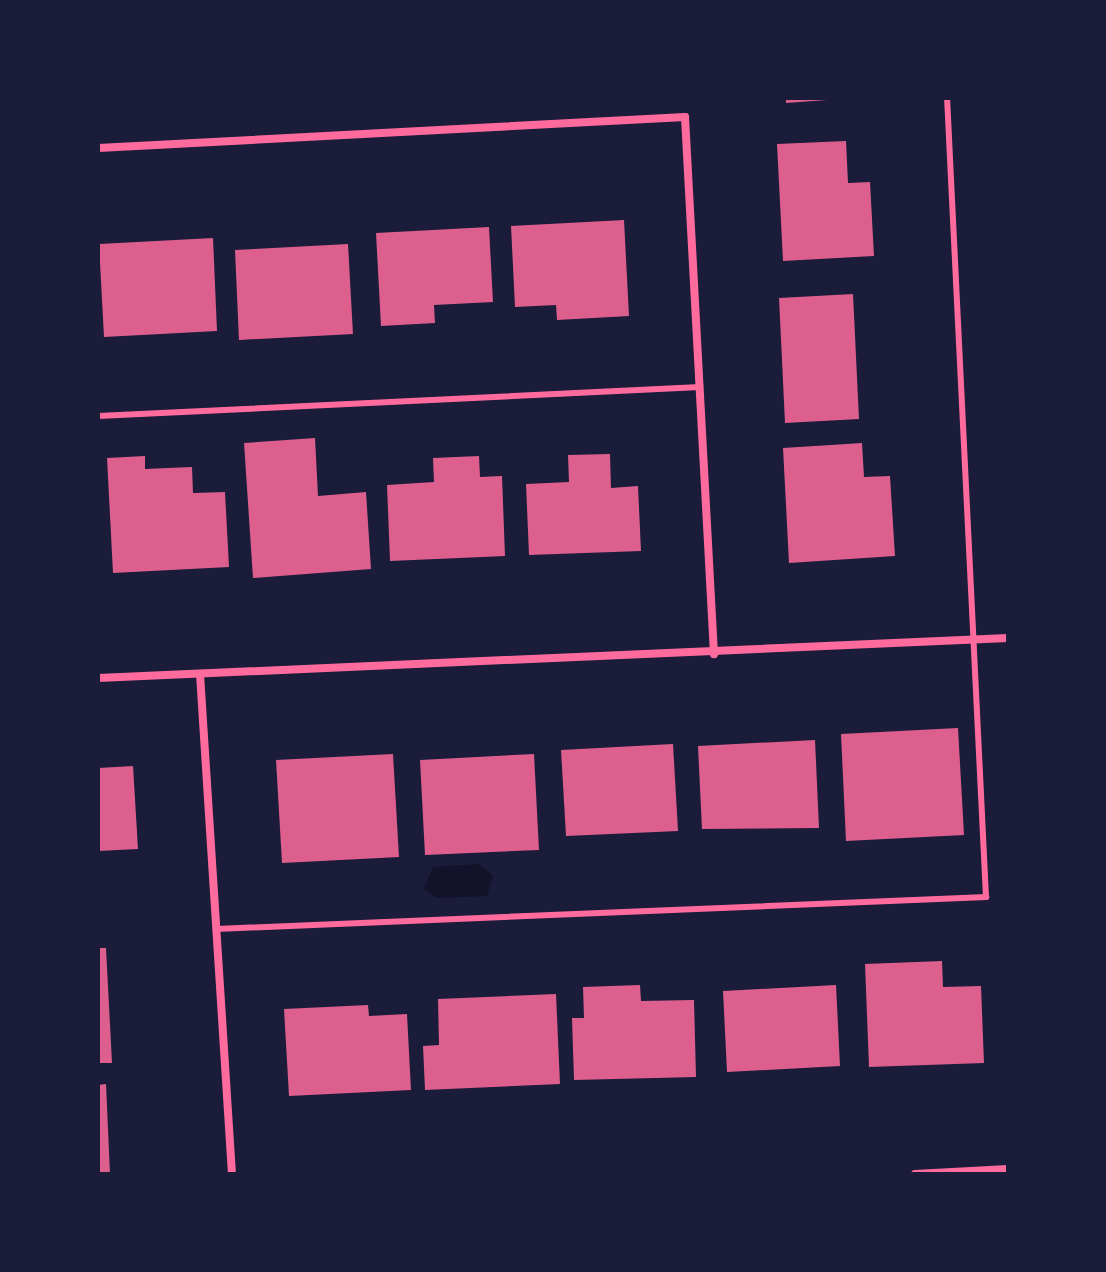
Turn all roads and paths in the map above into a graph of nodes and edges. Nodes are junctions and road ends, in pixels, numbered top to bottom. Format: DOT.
graph roads {
  1 [pos="947,98"];
  2 [pos="98,148"];
  3 [pos="700,387"];
  4 [pos="98,416"];
  5 [pos="1008,638"];
  6 [pos="977,639"];
  7 [pos="714,654"];
  8 [pos="200,674"];
  9 [pos="98,678"];
  10 [pos="216,929"];
  11 [pos="1008,1169"];
  12 [pos="232,1174"];
  13 [pos="915,1174"];
  1 -- 6 [label="lane"];
  2 -- 3 [label="street"];
  3 -- 4 [label="lane"];
  3 -- 7 [label="street"];
  5 -- 6 [label="street"];
  6 -- 7 [label="street"];
  6 -- 10 [label="lane"];
  7 -- 8 [label="street"];
  8 -- 9 [label="street"];
  8 -- 10 [label="street"];
  10 -- 12 [label="street"];
  11 -- 13 [label="street"];
}
